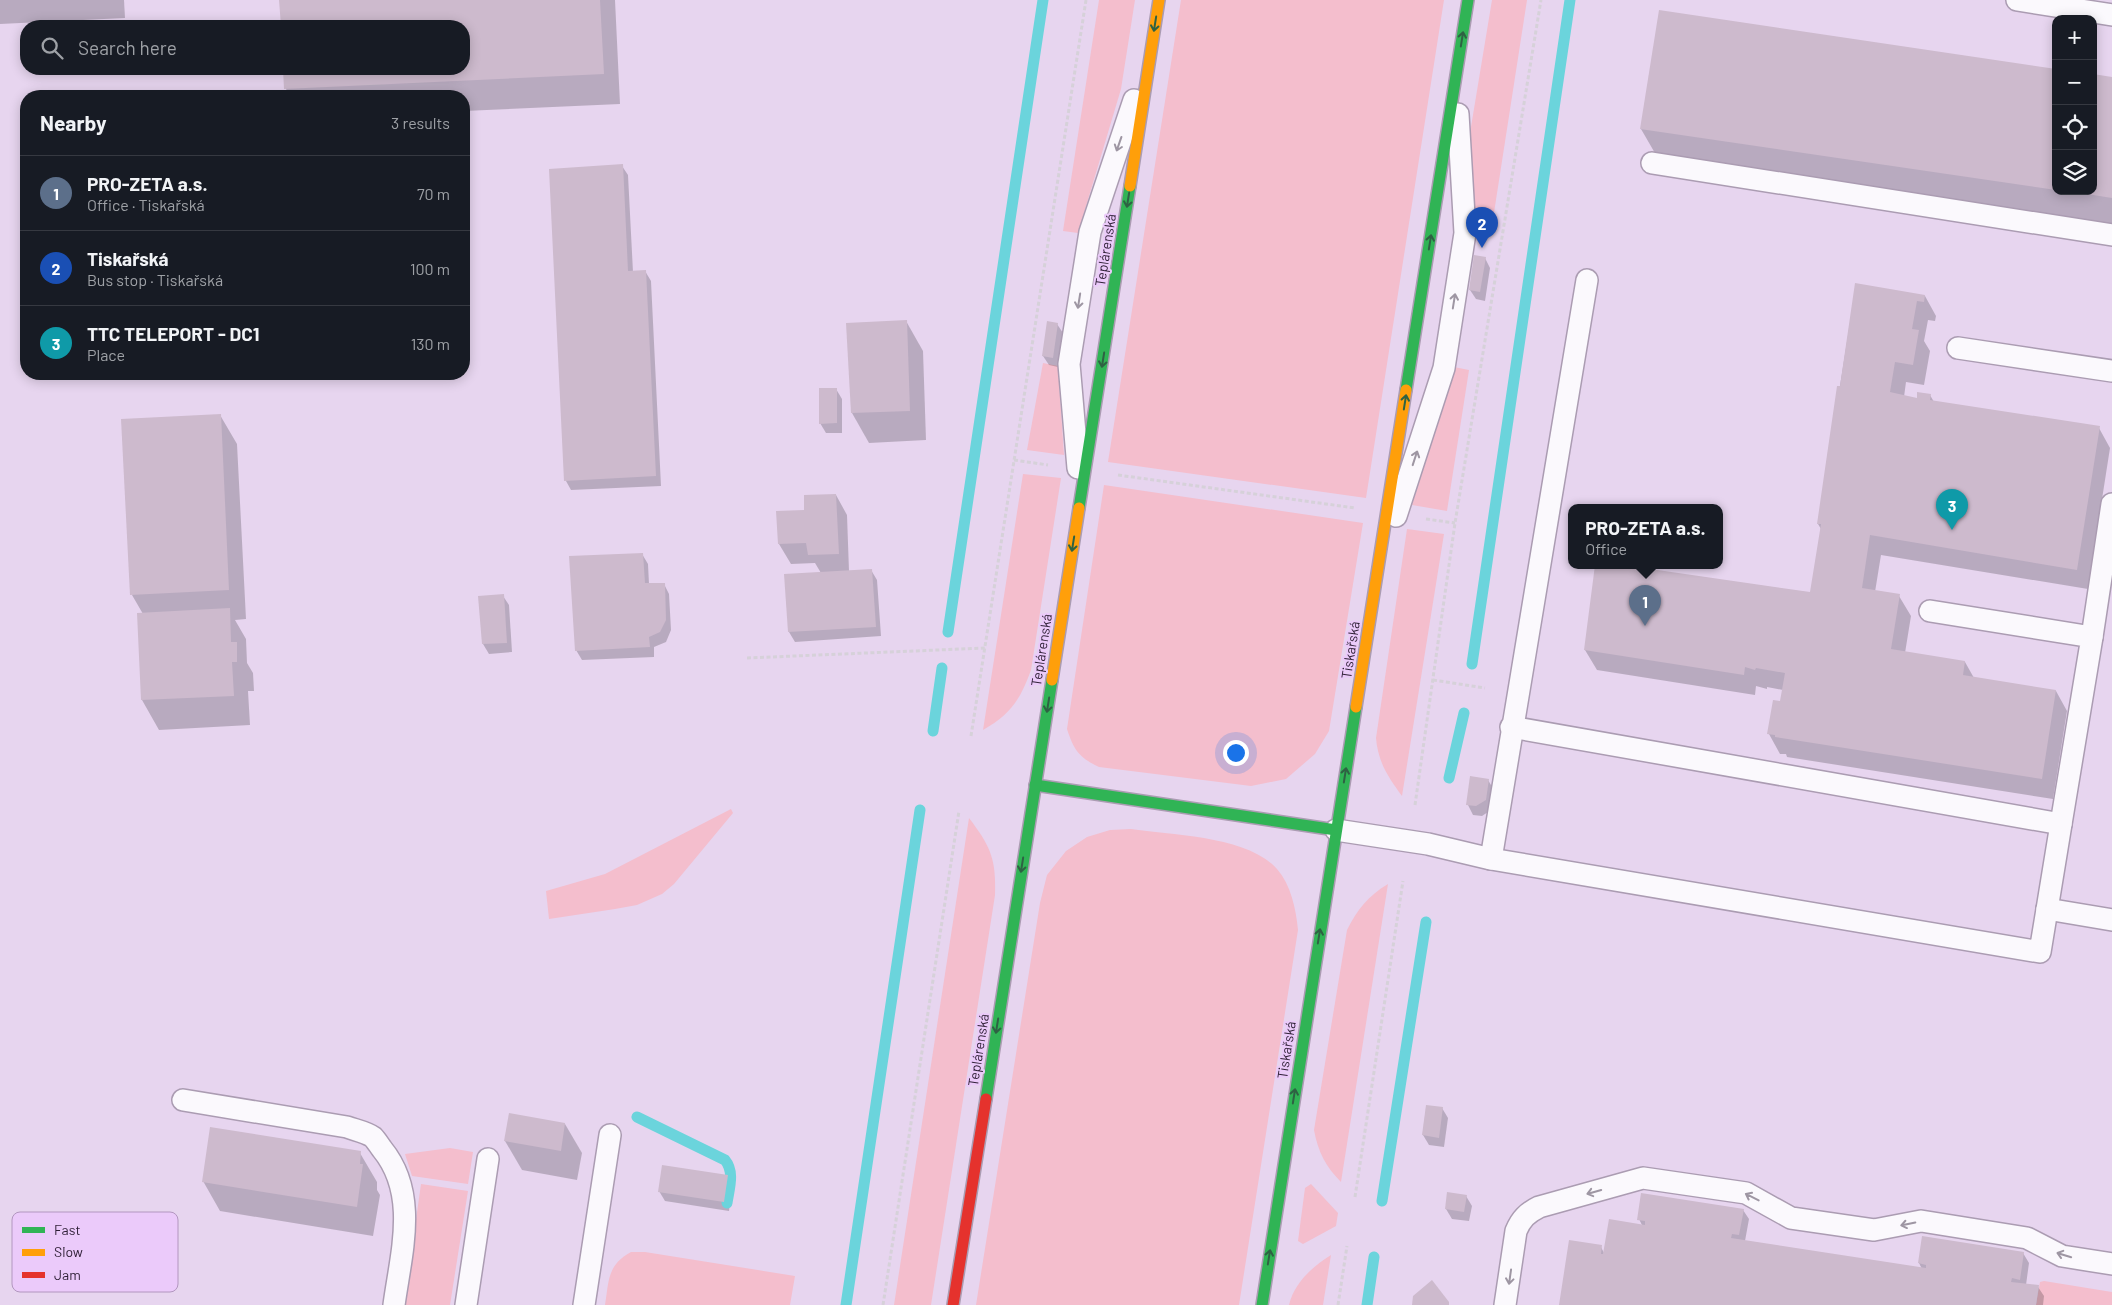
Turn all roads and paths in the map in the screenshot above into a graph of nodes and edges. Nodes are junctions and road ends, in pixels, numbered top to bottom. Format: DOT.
graph roads {
  1 [pos="1086,0"];
  2 [pos="1159,0"];
  3 [pos="1468,0"];
  4 [pos="1541,0"];
  5 [pos="2017,0"];
  6 [pos="2112,15"];
  7 [pos="1152,48"];
  8 [pos="1455,78"];
  9 [pos="1652,163"];
  10 [pos="2112,235"];
  11 [pos="1587,280"];
  12 [pos="1958,348"];
  13 [pos="2112,371"];
  14 [pos="1014,460"];
  15 [pos="1052,465"];
  16 [pos="1118,474"];
  17 [pos="1081,496"];
  18 [pos="2112,504"];
  19 [pos="1364,509"];
  20 [pos="1419,518"];
  21 [pos="1455,523"];
  22 [pos="1378,571"];
  23 [pos="1930,611"];
  24 [pos="2092,637"];
  25 [pos="985,648"];
  26 [pos="747,658"];
  27 [pos="1433,680"];
  28 [pos="1485,688"];
  29 [pos="1511,727"];
  30 [pos="971,736"];
  31 [pos="1035,785"];
  32 [pos="1415,805"];
  33 [pos="959,811"];
  34 [pos="2061,824"];
  35 [pos="1336,830"];
  36 [pos="1491,859"];
  37 [pos="1403,881"];
  38 [pos="2047,909"];
  39 [pos="2112,920"];
  40 [pos="183,1100"];
  41 [pos="610,1135"];
  42 [pos="488,1159"];
  43 [pos="1355,1197"];
  44 [pos="1347,1246"];
  45 [pos="2112,1264"];
  46 [pos="394,1305"];
  47 [pos="466,1305"];
  48 [pos="584,1305"];
  49 [pos="883,1305"];
  50 [pos="953,1305"];
  51 [pos="1262,1305"];
  52 [pos="1338,1305"];
  53 [pos="1506,1305"];
  1 -- 14 [label="path"];
  2 -- 7 [label="street, Teplárenská, one-way"];
  8 -- 3 [label="street, Tiskařská, one-way"];
  4 -- 21 [label="path"];
  5 -- 6 [label="lane"];
  7 -- 17 [label="street, Teplárenská, one-way"];
  7 -- 17 [label="lane, one-way"];
  22 -- 8 [label="street, Tiskařská, one-way"];
  22 -- 8 [label="lane, one-way"];
  9 -- 10 [label="lane"];
  11 -- 29 [label="lane"];
  12 -- 13 [label="lane"];
  14 -- 15 [label="path"];
  14 -- 25 [label="path"];
  16 -- 19 [label="path"];
  17 -- 31 [label="street, Teplárenská, one-way"];
  18 -- 24 [label="lane"];
  20 -- 21 [label="path"];
  21 -- 27 [label="path"];
  35 -- 22 [label="street, Tiskařská, one-way"];
  23 -- 24 [label="lane"];
  24 -- 34 [label="lane"];
  25 -- 26 [label="path"];
  25 -- 30 [label="path"];
  27 -- 28 [label="path"];
  27 -- 32 [label="path"];
  29 -- 34 [label="lane"];
  29 -- 36 [label="lane"];
  31 -- 35 [label="street"];
  31 -- 50 [label="street, Teplárenská, one-way"];
  33 -- 49 [label="path"];
  34 -- 38 [label="lane"];
  35 -- 36 [label="lane"];
  51 -- 35 [label="street, Tiskařská, one-way"];
  36 -- 38 [label="lane"];
  37 -- 43 [label="path"];
  38 -- 39 [label="lane"];
  40 -- 46 [label="lane"];
  41 -- 48 [label="lane"];
  42 -- 47 [label="lane"];
  44 -- 52 [label="path"];
  45 -- 53 [label="lane, one-way"];
}
